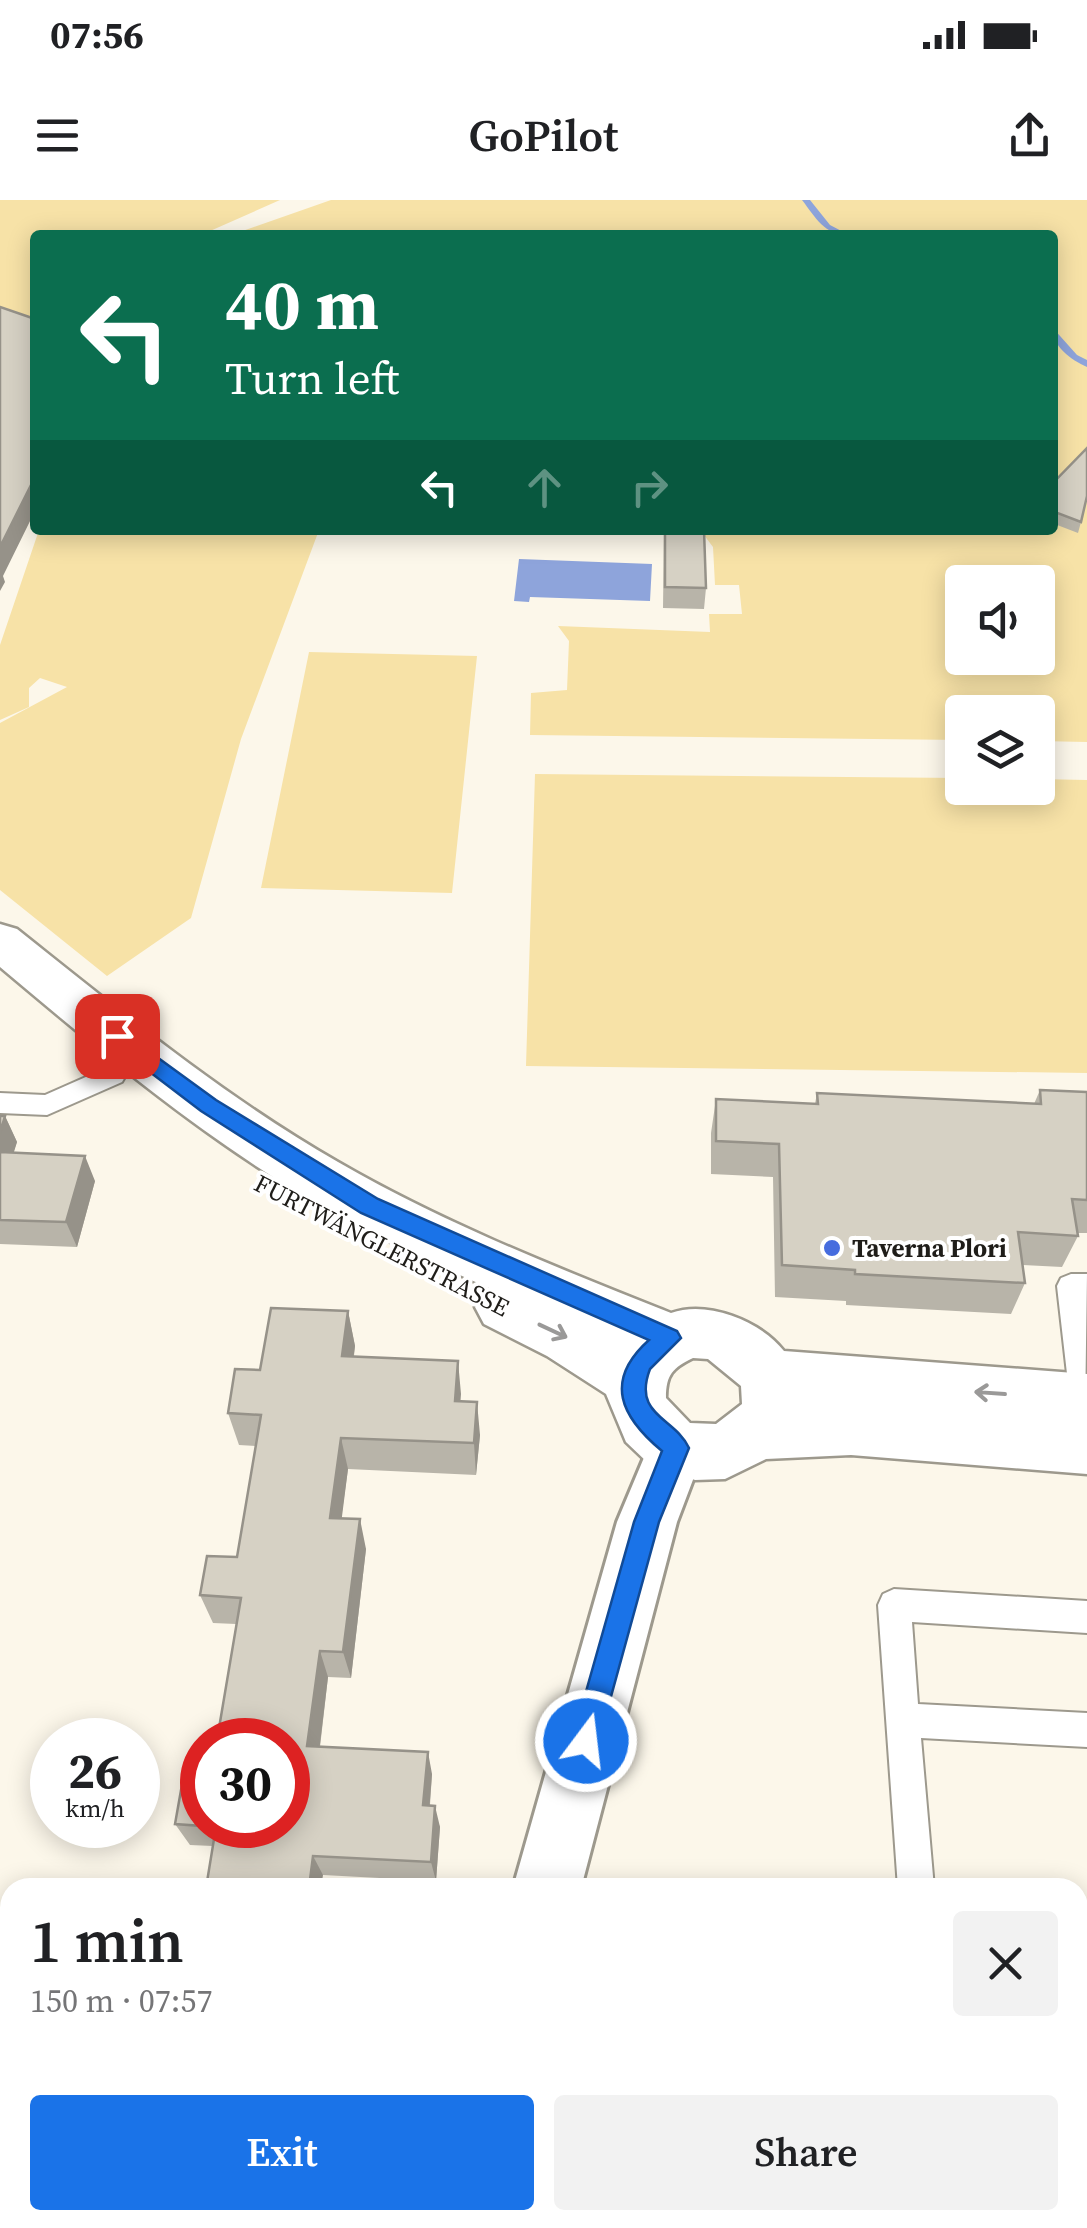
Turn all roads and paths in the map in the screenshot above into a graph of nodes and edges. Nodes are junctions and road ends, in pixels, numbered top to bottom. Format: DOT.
graph roads {
  1 [pos="0,941"];
  2 [pos="0,982"];
  3 [pos="113,1075"];
  4 [pos="0,1102"];
  5 [pos="1087,1286"];
  6 [pos="652,1359"];
  7 [pos="762,1404"];
  8 [pos="1086,1415"];
  9 [pos="676,1448"];
  10 [pos="1087,1616"];
  11 [pos="903,1720"];
  12 [pos="1087,1730"];
  13 [pos="550,1878"];
  14 [pos="915,1878"];
  1 -- 6 [label="main road, FURTWÄNGLERSTRASSE"];
  2 -- 3 [label="main road, FURTWÄNGLERSTRASSE"];
  3 -- 4 [label="lane"];
  3 -- 6 [label="main road, FURTWÄNGLERSTRASSE, one-way"];
  5 -- 8 [label="lane"];
  6 -- 7 [label="main road"];
  6 -- 9 [label="main road"];
  7 -- 8 [label="main road"];
  7 -- 9 [label="main road"];
  9 -- 13 [label="street"];
  10 -- 11 [label="lane"];
  11 -- 12 [label="lane"];
  11 -- 14 [label="lane"];
}
